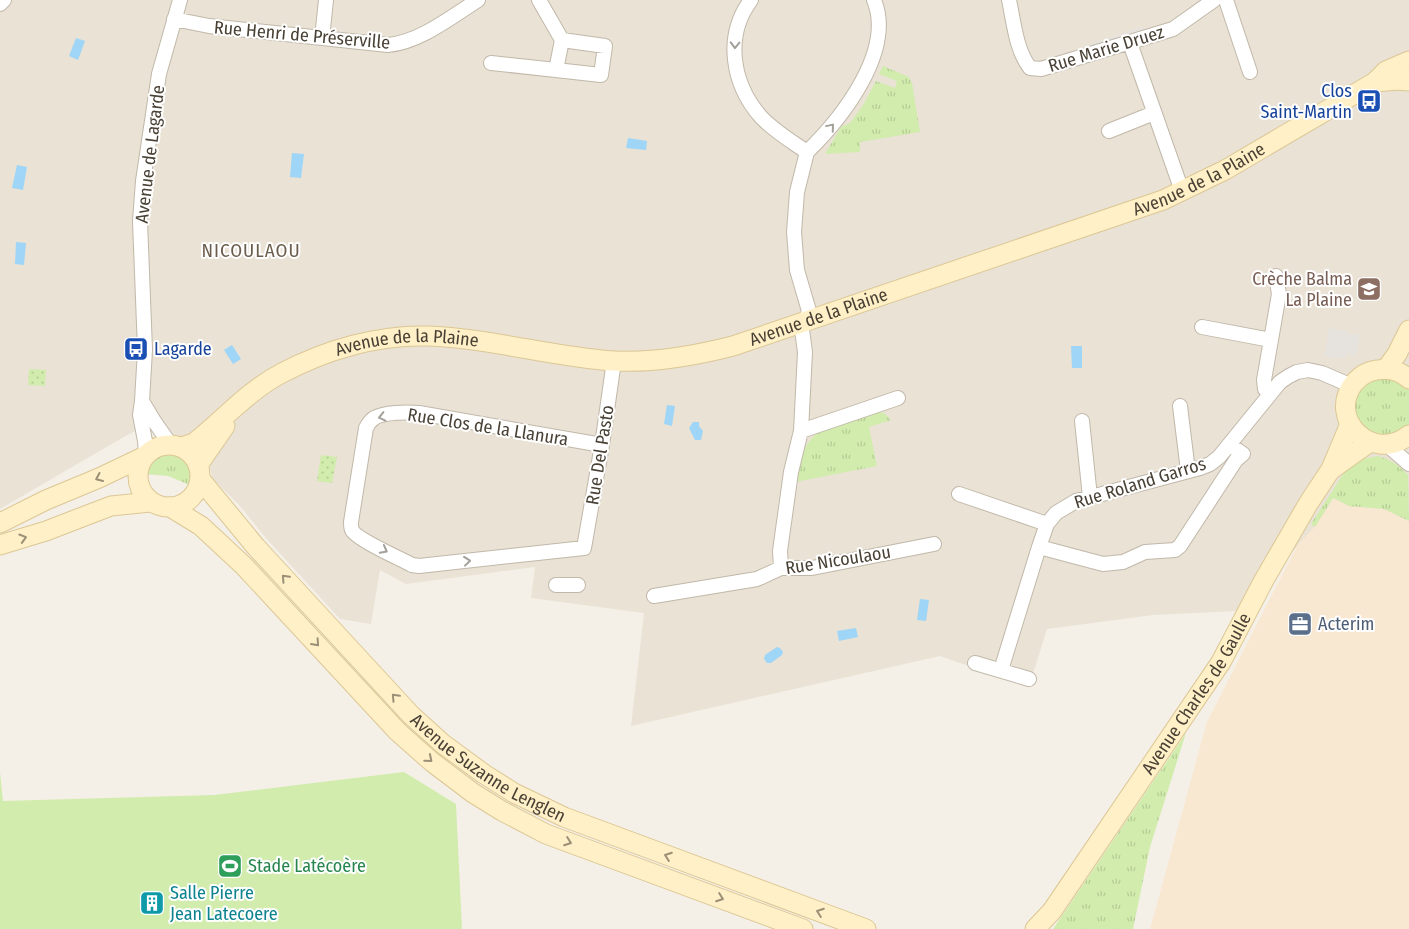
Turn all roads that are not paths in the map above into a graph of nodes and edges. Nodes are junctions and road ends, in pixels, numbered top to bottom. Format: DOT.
graph roads {
  1 [pos="4,0"];
  2 [pos="180,0"];
  3 [pos="326,0"];
  4 [pos="478,0"];
  5 [pos="539,0"];
  6 [pos="751,0"];
  7 [pos="874,0"];
  8 [pos="1010,0"];
  9 [pos="1214,0"];
  10 [pos="1226,0"];
  11 [pos="0,4"];
  12 [pos="174,19"];
  13 [pos="322,38"];
  14 [pos="562,40"];
  15 [pos="1130,43"];
  16 [pos="1409,61"];
  17 [pos="491,63"];
  18 [pos="556,70"];
  19 [pos="1250,72"];
  20 [pos="1409,81"];
  21 [pos="1375,82"];
  22 [pos="1154,113"];
  23 [pos="1109,131"];
  24 [pos="808,152"];
  25 [pos="1182,191"];
  26 [pos="1276,276"];
  27 [pos="806,321"];
  28 [pos="1202,327"];
  29 [pos="1409,330"];
  30 [pos="1271,340"];
  31 [pos="614,361"];
  32 [pos="1386,369"];
  33 [pos="1408,372"];
  34 [pos="1352,386"];
  35 [pos="1270,394"];
  36 [pos="898,398"];
  37 [pos="142,401"];
  38 [pos="238,406"];
  39 [pos="1180,406"];
  40 [pos="1082,420"];
  41 [pos="1350,424"];
  42 [pos="801,431"];
  43 [pos="1409,435"];
  44 [pos="1378,443"];
  45 [pos="602,445"];
  46 [pos="1230,445"];
  47 [pos="176,446"];
  48 [pos="145,456"];
  49 [pos="1409,464"];
  50 [pos="1331,469"];
  51 [pos="1188,471"];
  52 [pos="199,472"];
  53 [pos="959,494"];
  54 [pos="1090,497"];
  55 [pos="150,502"];
  56 [pos="170,507"];
  57 [pos="0,523"];
  58 [pos="1047,524"];
  59 [pos="934,544"];
  60 [pos="0,545"];
  61 [pos="1039,547"];
  62 [pos="584,548"];
  63 [pos="781,568"];
  64 [pos="556,585"];
  65 [pos="578,585"];
  66 [pos="654,596"];
  67 [pos="975,663"];
  68 [pos="1001,670"];
  69 [pos="1030,679"];
  70 [pos="1052,911"];
  71 [pos="802,929"];
  72 [pos="866,929"];
  73 [pos="1035,929"];
  74 [pos="1043,929"];
  1 -- 11 [label="street"];
  2 -- 12 [label="street, Avenue de Lagarde"];
  3 -- 13 [label="street"];
  4 -- 13 [label="street, Rue Henri de Préserville"];
  5 -- 14 [label="street"];
  6 -- 24 [label="street, one-way"];
  24 -- 7 [label="street, one-way"];
  8 -- 15 [label="street, Rue Marie Druez"];
  9 -- 15 [label="street, Rue Marie Druez"];
  10 -- 19 [label="street"];
  12 -- 13 [label="street, Rue Henri de Préserville"];
  12 -- 37 [label="street, Avenue de Lagarde"];
  14 -- 18 [label="street"];
  14 -- 18 [label="street"];
  15 -- 22 [label="street"];
  16 -- 21 [label="street, Avenue de la Plaine"];
  17 -- 18 [label="street"];
  20 -- 21 [label="street, Avenue de la Plaine"];
  21 -- 25 [label="street, Avenue de la Plaine"];
  22 -- 23 [label="street"];
  22 -- 25 [label="street"];
  24 -- 27 [label="street"];
  25 -- 27 [label="street, Avenue de la Plaine"];
  26 -- 30 [label="street"];
  27 -- 31 [label="street, Avenue de la Plaine"];
  27 -- 42 [label="street"];
  28 -- 30 [label="street"];
  29 -- 32 [label="street"];
  30 -- 35 [label="street"];
  31 -- 38 [label="street, Avenue de la Plaine"];
  31 -- 45 [label="street, Rue Del Pasto"];
  32 -- 33 [label="street"];
  32 -- 34 [label="street"];
  34 -- 35 [label="street, Rue Roland Garros"];
  34 -- 41 [label="street"];
  35 -- 46 [label="street, Rue Roland Garros"];
  36 -- 42 [label="street"];
  37 -- 47 [label="street"];
  37 -- 48 [label="street, Avenue de Lagarde"];
  38 -- 47 [label="street, Avenue de la Plaine"];
  38 -- 52 [label="street, Avenue de la Plaine"];
  39 -- 51 [label="street"];
  40 -- 54 [label="street"];
  41 -- 44 [label="street"];
  41 -- 50 [label="street, Avenue Charles de Gaulle"];
  42 -- 63 [label="street"];
  43 -- 44 [label="street, Avenue Charles de Gaulle"];
  44 -- 49 [label="street"];
  44 -- 50 [label="street, Avenue Charles de Gaulle"];
  45 -- 62 [label="street, Rue Del Pasto"];
  45 -- 62 [label="street, Rue Clos de la Llanura, one-way"];
  46 -- 51 [label="street, Rue Roland Garros"];
  46 -- 61 [label="street"];
  47 -- 48 [label="street"];
  47 -- 52 [label="street"];
  48 -- 55 [label="street"];
  48 -- 57 [label="street, one-way"];
  50 -- 70 [label="street, Avenue Charles de Gaulle"];
  51 -- 54 [label="street, Rue Roland Garros"];
  52 -- 56 [label="street"];
  72 -- 52 [label="street, Avenue Suzanne Lenglen, one-way"];
  53 -- 58 [label="street"];
  54 -- 58 [label="street, Rue Roland Garros"];
  55 -- 56 [label="street"];
  60 -- 55 [label="street, one-way"];
  56 -- 71 [label="street, Avenue Suzanne Lenglen, one-way"];
  58 -- 61 [label="street, Rue Roland Garros"];
  59 -- 63 [label="street, Rue Nicoulaou"];
  61 -- 68 [label="street, Rue Roland Garros"];
  63 -- 66 [label="street, Rue Nicoulaou"];
  64 -- 65 [label="street"];
  67 -- 68 [label="street"];
  68 -- 69 [label="street"];
  70 -- 73 [label="street, Avenue Charles de Gaulle"];
  70 -- 74 [label="street, Avenue Charles de Gaulle"];
}
